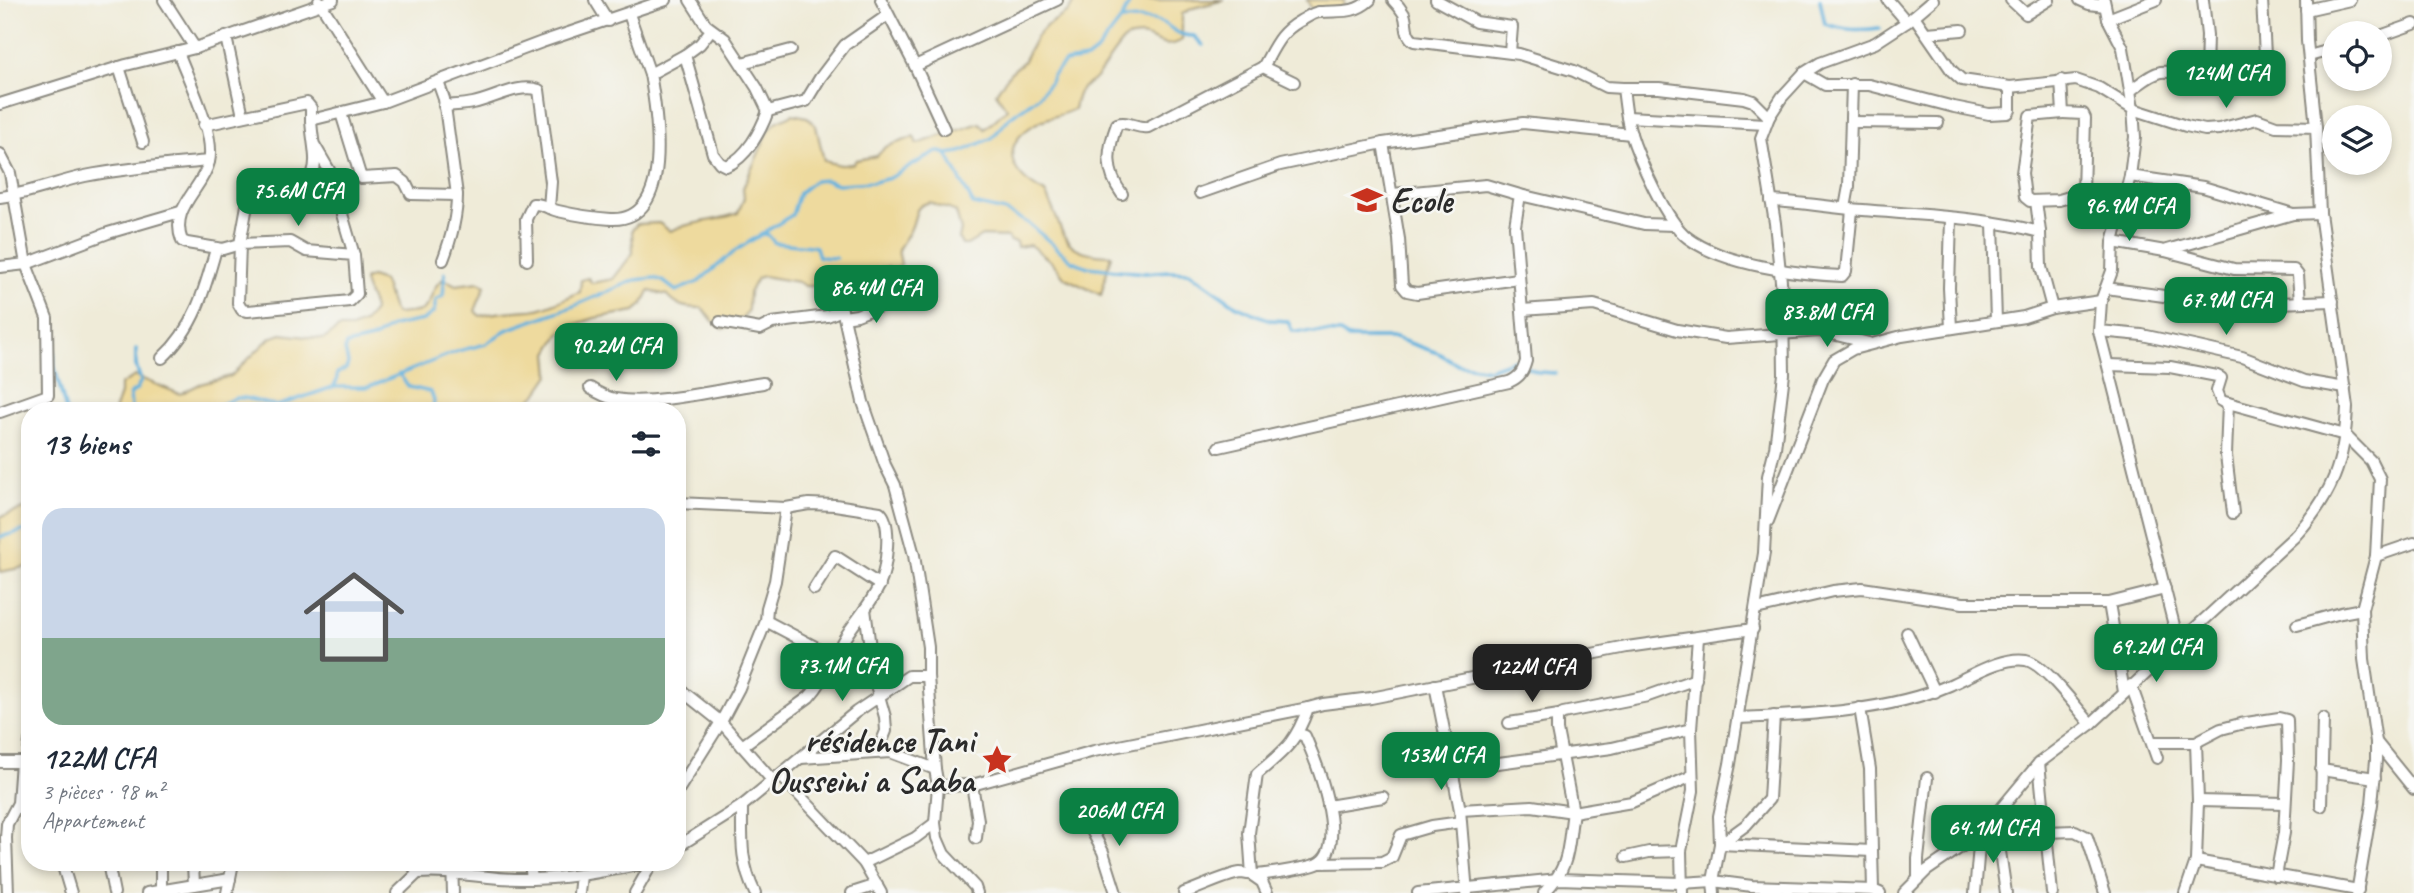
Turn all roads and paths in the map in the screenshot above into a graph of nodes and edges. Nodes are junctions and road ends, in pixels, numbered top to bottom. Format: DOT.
graph roads {
  1 [pos="164,0"];
  2 [pos="333,0"];
  3 [pos="595,0"];
  4 [pos="666,0"];
  5 [pos="690,0"];
  6 [pos="881,0"];
  7 [pos="1057,0"];
  8 [pos="1370,0"];
  9 [pos="1393,0"];
  10 [pos="1436,0"];
  11 [pos="1888,0"];
  12 [pos="1933,0"];
  13 [pos="2011,0"];
  14 [pos="2049,0"];
  15 [pos="2080,0"];
  16 [pos="2156,0"];
  17 [pos="2203,0"];
  18 [pos="2262,0"];
  19 [pos="2350,0"];
  20 [pos="319,2"];
  21 [pos="2104,3"];
  22 [pos="2306,5"];
  23 [pos="629,13"];
  24 [pos="888,15"];
  25 [pos="1911,19"];
  26 [pos="2108,19"];
  27 [pos="608,21"];
  28 [pos="2414,24"];
  29 [pos="712,30"];
  30 [pos="1962,30"];
  31 [pos="2392,32"];
  32 [pos="1927,33"];
  33 [pos="226,37"];
  34 [pos="195,48"];
  35 [pos="791,50"];
  36 [pos="178,52"];
  37 [pos="1510,52"];
  38 [pos="2322,52"];
  39 [pos="685,55"];
  40 [pos="2265,55"];
  41 [pos="2309,56"];
  42 [pos="742,63"];
  43 [pos="915,66"];
  44 [pos="118,67"];
  45 [pos="1264,67"];
  46 [pos="1804,73"];
  47 [pos="650,74"];
  48 [pos="2061,80"];
  49 [pos="438,82"];
  50 [pos="1294,82"];
  51 [pos="1852,84"];
  52 [pos="2010,87"];
  53 [pos="1623,88"];
  54 [pos="2131,90"];
  55 [pos="383,102"];
  56 [pos="0,104"];
  57 [pos="444,106"];
  58 [pos="2133,109"];
  59 [pos="768,111"];
  60 [pos="341,113"];
  61 [pos="2063,113"];
  62 [pos="243,116"];
  63 [pos="1627,117"];
  64 [pos="311,120"];
  65 [pos="1768,120"];
  66 [pos="1851,122"];
  67 [pos="1938,123"];
  68 [pos="204,125"];
  69 [pos="2316,127"];
  70 [pos="944,129"];
  71 [pos="1631,134"];
  72 [pos="143,142"];
  73 [pos="1383,143"];
  74 [pos="315,146"];
  75 [pos="0,154"];
  76 [pos="209,161"];
  77 [pos="2130,176"];
  78 [pos="1200,193"];
  79 [pos="2083,193"];
  80 [pos="1122,194"];
  81 [pos="1392,194"];
  82 [pos="457,195"];
  83 [pos="1520,195"];
  84 [pos="13,196"];
  85 [pos="0,197"];
  86 [pos="2123,198"];
  87 [pos="1771,201"];
  88 [pos="2036,201"];
  89 [pos="549,208"];
  90 [pos="1849,209"];
  91 [pos="180,212"];
  92 [pos="2320,213"];
  93 [pos="2293,214"];
  94 [pos="1951,219"];
  95 [pos="1993,223"];
  96 [pos="1674,225"];
  97 [pos="2040,232"];
  98 [pos="2113,242"];
  99 [pos="240,244"];
  100 [pos="216,249"];
  101 [pos="2165,251"];
  102 [pos="354,255"];
  103 [pos="527,260"];
  104 [pos="443,261"];
  105 [pos="26,264"];
  106 [pos="0,267"];
  107 [pos="1780,270"];
  108 [pos="1518,279"];
  109 [pos="832,282"];
  110 [pos="2106,288"];
  111 [pos="898,299"];
  112 [pos="2101,301"];
  113 [pos="2333,301"];
  114 [pos="2300,302"];
  115 [pos="2052,308"];
  116 [pos="1522,310"];
  117 [pos="843,314"];
  118 [pos="1996,321"];
  119 [pos="720,322"];
  120 [pos="1951,328"];
  121 [pos="2099,331"];
  122 [pos="1784,334"];
  123 [pos="1872,344"];
  124 [pos="162,358"];
  125 [pos="2108,365"];
  126 [pos="762,383"];
  127 [pos="590,388"];
  128 [pos="2345,388"];
  129 [pos="636,400"];
  130 [pos="28,402"];
  131 [pos="2228,404"];
  132 [pos="21,405"];
  133 [pos="0,412"];
  134 [pos="2345,435"];
  135 [pos="1219,447"];
  136 [pos="686,503"];
  137 [pos="786,508"];
  138 [pos="2233,513"];
  139 [pos="1765,527"];
  140 [pos="2414,543"];
  141 [pos="2376,556"];
  142 [pos="880,585"];
  143 [pos="814,589"];
  144 [pos="2165,589"];
  145 [pos="2109,603"];
  146 [pos="865,609"];
  147 [pos="1756,609"];
  148 [pos="2362,610"];
  149 [pos="766,621"];
  150 [pos="2297,625"];
  151 [pos="1753,629"];
  152 [pos="1907,633"];
  153 [pos="1698,638"];
  154 [pos="2178,641"];
  155 [pos="833,657"];
  156 [pos="928,676"];
  157 [pos="873,678"];
  158 [pos="1696,679"];
  159 [pos="1435,685"];
  160 [pos="2128,688"];
  161 [pos="1935,692"];
  162 [pos="686,694"];
  163 [pos="879,696"];
  164 [pos="1308,708"];
  165 [pos="1860,708"];
  166 [pos="1559,715"];
  167 [pos="1774,716"];
  168 [pos="1738,718"];
  169 [pos="2323,718"];
  170 [pos="721,722"];
  171 [pos="1510,723"];
  172 [pos="2091,724"];
  173 [pos="1691,729"];
  174 [pos="1299,734"];
  175 [pos="2152,742"];
  176 [pos="2196,742"];
  177 [pos="2376,742"];
  178 [pos="742,746"];
  179 [pos="878,751"];
  180 [pos="1562,754"];
  181 [pos="801,758"];
  182 [pos="2157,758"];
  183 [pos="0,762"];
  184 [pos="21,762"];
  185 [pos="2039,763"];
  186 [pos="935,769"];
  187 [pos="1453,769"];
  188 [pos="2322,770"];
  189 [pos="1692,776"];
  190 [pos="776,777"];
  191 [pos="686,778"];
  192 [pos="1927,778"];
  193 [pos="2375,778"];
  194 [pos="972,785"];
  195 [pos="938,786"];
  196 [pos="21,788"];
  197 [pos="2414,789"];
  198 [pos="1383,797"];
  199 [pos="2198,802"];
  200 [pos="2285,803"];
  201 [pos="742,806"];
  202 [pos="1328,806"];
  203 [pos="2320,806"];
  204 [pos="1460,810"];
  205 [pos="1573,812"];
  206 [pos="1994,817"];
  207 [pos="1086,819"];
  208 [pos="1461,822"];
  209 [pos="935,823"];
  210 [pos="2045,832"];
  211 [pos="1980,834"];
  212 [pos="976,838"];
  213 [pos="686,841"];
  214 [pos="1720,844"];
  215 [pos="1872,850"];
  216 [pos="1681,851"];
  217 [pos="1626,857"];
  218 [pos="2196,861"];
  219 [pos="864,863"];
  220 [pos="1319,863"];
  221 [pos="64,871"];
  222 [pos="110,871"];
  223 [pos="161,871"];
  224 [pos="193,871"];
  225 [pos="232,871"];
  226 [pos="432,871"];
  227 [pos="452,871"];
  228 [pos="474,871"];
  229 [pos="531,871"];
  230 [pos="603,871"];
  231 [pos="643,871"];
  232 [pos="418,873"];
  233 [pos="581,875"];
  234 [pos="1252,876"];
  235 [pos="2276,876"];
  236 [pos="1918,878"];
  237 [pos="230,879"];
  238 [pos="532,879"];
  239 [pos="1558,879"];
  240 [pos="194,885"];
  241 [pos="1713,887"];
  242 [pos="1682,888"];
  243 [pos="879,889"];
  244 [pos="161,891"];
  245 [pos="1466,891"];
  246 [pos="1877,891"];
  247 [pos="2358,892"];
  248 [pos="8,893"];
  249 [pos="71,893"];
  250 [pos="114,893"];
  251 [pos="148,893"];
  252 [pos="227,893"];
  253 [pos="397,893"];
  254 [pos="453,893"];
  255 [pos="579,893"];
  256 [pos="635,893"];
  257 [pos="755,893"];
  258 [pos="852,893"];
  259 [pos="977,893"];
  260 [pos="1116,893"];
  261 [pos="1184,893"];
  262 [pos="1267,893"];
  263 [pos="1418,893"];
  264 [pos="1545,893"];
  265 [pos="1904,893"];
  266 [pos="1975,893"];
  267 [pos="2006,893"];
  268 [pos="2052,893"];
  269 [pos="2105,893"];
  270 [pos="2185,893"];
  1 -- 34 [label="street"];
  2 -- 20 [label="street"];
  3 -- 27 [label="street"];
  4 -- 23 [label="street"];
  5 -- 29 [label="street"];
  6 -- 24 [label="street"];
  7 -- 43 [label="street"];
  8 -- 45 [label="street"];
  9 -- 37 [label="street"];
  10 -- 37 [label="street"];
  11 -- 25 [label="street"];
  12 -- 25 [label="street"];
  13 -- 14 [label="street"];
  15 -- 21 [label="street"];
  16 -- 26 [label="street"];
  17 -- 54 [label="street"];
  18 -- 40 [label="street"];
  19 -- 22 [label="street"];
  20 -- 33 [label="street"];
  20 -- 55 [label="street"];
  21 -- 26 [label="street"];
  22 -- 41 [label="street"];
  23 -- 27 [label="street"];
  23 -- 47 [label="street"];
  24 -- 43 [label="street"];
  24 -- 59 [label="street"];
  25 -- 32 [label="street"];
  25 -- 46 [label="street"];
  26 -- 54 [label="street"];
  27 -- 49 [label="street"];
  28 -- 31 [label="street"];
  29 -- 39 [label="street"];
  29 -- 42 [label="street"];
  30 -- 32 [label="street"];
  32 -- 52 [label="street"];
  33 -- 34 [label="street"];
  33 -- 62 [label="street"];
  34 -- 36 [label="street"];
  35 -- 42 [label="street"];
  36 -- 44 [label="street"];
  36 -- 68 [label="street"];
  37 -- 53 [label="street"];
  38 -- 41 [label="street"];
  39 -- 47 [label="street"];
  39 -- 59 [label="street"];
  41 -- 69 [label="street"];
  42 -- 59 [label="street"];
  43 -- 70 [label="street"];
  44 -- 56 [label="street"];
  44 -- 72 [label="street"];
  45 -- 50 [label="street"];
  45 -- 80 [label="street"];
  46 -- 51 [label="street"];
  46 -- 65 [label="street"];
  47 -- 89 [label="street"];
  48 -- 52 [label="street"];
  48 -- 58 [label="street"];
  48 -- 61 [label="street"];
  49 -- 55 [label="street"];
  49 -- 57 [label="street"];
  51 -- 52 [label="street"];
  51 -- 66 [label="street"];
  53 -- 63 [label="street"];
  53 -- 65 [label="street"];
  54 -- 58 [label="street"];
  55 -- 60 [label="street"];
  57 -- 82 [label="street"];
  57 -- 89 [label="street"];
  58 -- 69 [label="street"];
  58 -- 77 [label="street"];
  60 -- 64 [label="street"];
  60 -- 82 [label="street"];
  61 -- 79 [label="street"];
  61 -- 88 [label="street"];
  62 -- 64 [label="street"];
  62 -- 68 [label="street"];
  63 -- 65 [label="street"];
  63 -- 71 [label="street"];
  64 -- 74 [label="street"];
  65 -- 87 [label="street"];
  66 -- 67 [label="street"];
  66 -- 90 [label="street"];
  68 -- 76 [label="street"];
  69 -- 92 [label="street"];
  71 -- 73 [label="street"];
  71 -- 96 [label="street"];
  73 -- 78 [label="street"];
  73 -- 81 [label="street"];
  74 -- 99 [label="street"];
  74 -- 102 [label="street"];
  75 -- 84 [label="street"];
  76 -- 84 [label="street"];
  76 -- 91 [label="street"];
  77 -- 86 [label="street"];
  77 -- 93 [label="street"];
  79 -- 86 [label="street"];
  79 -- 88 [label="street"];
  81 -- 83 [label="street"];
  81 -- 108 [label="street"];
  82 -- 104 [label="street"];
  83 -- 96 [label="street"];
  83 -- 108 [label="street"];
  84 -- 85 [label="street"];
  84 -- 105 [label="street"];
  86 -- 98 [label="street"];
  87 -- 90 [label="street"];
  87 -- 107 [label="street"];
  88 -- 97 [label="street"];
  89 -- 103 [label="street"];
  90 -- 94 [label="street"];
  90 -- 107 [label="street"];
  91 -- 100 [label="street"];
  91 -- 105 [label="street"];
  92 -- 93 [label="street"];
  92 -- 113 [label="street"];
  93 -- 101 [label="street"];
  94 -- 95 [label="street"];
  94 -- 120 [label="street"];
  95 -- 97 [label="street"];
  95 -- 118 [label="street"];
  96 -- 107 [label="street"];
  97 -- 115 [label="street"];
  98 -- 101 [label="street"];
  98 -- 110 [label="street"];
  99 -- 100 [label="street"];
  99 -- 102 [label="street"];
  99 -- 102 [label="street"];
  100 -- 124 [label="street"];
  101 -- 114 [label="street"];
  105 -- 106 [label="street"];
  105 -- 130 [label="street"];
  107 -- 122 [label="street"];
  108 -- 116 [label="street"];
  109 -- 117 [label="street"];
  110 -- 112 [label="street"];
  110 -- 114 [label="street"];
  111 -- 117 [label="street"];
  112 -- 115 [label="street"];
  112 -- 121 [label="street"];
  113 -- 114 [label="street"];
  113 -- 128 [label="street"];
  115 -- 118 [label="street"];
  116 -- 122 [label="street"];
  116 -- 135 [label="street"];
  117 -- 119 [label="street"];
  117 -- 156 [label="street"];
  118 -- 120 [label="street"];
  120 -- 123 [label="street"];
  121 -- 125 [label="street"];
  121 -- 128 [label="street"];
  122 -- 123 [label="street"];
  122 -- 139 [label="street"];
  123 -- 139 [label="street"];
  125 -- 131 [label="street"];
  125 -- 144 [label="street"];
  126 -- 129 [label="street"];
  127 -- 129 [label="street"];
  128 -- 134 [label="street"];
  131 -- 134 [label="street"];
  131 -- 138 [label="street"];
  132 -- 133 [label="street"];
  134 -- 141 [label="street"];
  134 -- 154 [label="street"];
  136 -- 137 [label="street"];
  137 -- 142 [label="street"];
  137 -- 149 [label="street"];
  139 -- 147 [label="street"];
  140 -- 141 [label="street"];
  141 -- 148 [label="street"];
  142 -- 143 [label="street"];
  142 -- 146 [label="street"];
  144 -- 145 [label="street"];
  144 -- 154 [label="street"];
  145 -- 147 [label="street"];
  145 -- 160 [label="street"];
  146 -- 155 [label="street"];
  146 -- 157 [label="street"];
  147 -- 151 [label="street"];
  148 -- 150 [label="street"];
  148 -- 177 [label="street"];
  149 -- 155 [label="street"];
  149 -- 170 [label="street"];
  151 -- 153 [label="street"];
  151 -- 168 [label="street"];
  152 -- 161 [label="street"];
  153 -- 158 [label="street"];
  153 -- 159 [label="street"];
  154 -- 160 [label="street"];
  155 -- 157 [label="street"];
  155 -- 178 [label="street"];
  156 -- 163 [label="street"];
  156 -- 186 [label="street"];
  157 -- 163 [label="street"];
  158 -- 166 [label="street"];
  158 -- 173 [label="street"];
  159 -- 164 [label="street"];
  159 -- 187 [label="street"];
  160 -- 172 [label="street"];
  160 -- 175 [label="street"];
  161 -- 165 [label="street"];
  161 -- 172 [label="street"];
  162 -- 170 [label="street"];
  163 -- 179 [label="street"];
  163 -- 181 [label="street"];
  164 -- 174 [label="street"];
  164 -- 194 [label="street"];
  165 -- 167 [label="street"];
  165 -- 215 [label="street"];
  166 -- 171 [label="street"];
  166 -- 180 [label="street"];
  167 -- 168 [label="street"];
  167 -- 214 [label="street"];
  168 -- 214 [label="street"];
  169 -- 188 [label="street"];
  170 -- 178 [label="street"];
  170 -- 191 [label="street"];
  172 -- 185 [label="street"];
  173 -- 180 [label="street"];
  173 -- 189 [label="street"];
  174 -- 202 [label="street"];
  174 -- 234 [label="street"];
  175 -- 176 [label="street"];
  175 -- 182 [label="street"];
  176 -- 199 [label="street"];
  176 -- 200 [label="street"];
  177 -- 193 [label="street"];
  177 -- 197 [label="street"];
  178 -- 190 [label="street"];
  179 -- 181 [label="street"];
  179 -- 186 [label="street"];
  180 -- 187 [label="street"];
  180 -- 205 [label="street"];
  181 -- 190 [label="street"];
  183 -- 184 [label="street"];
  185 -- 206 [label="street"];
  185 -- 210 [label="street"];
  186 -- 195 [label="street"];
  187 -- 204 [label="street"];
  188 -- 193 [label="street"];
  188 -- 203 [label="street"];
  189 -- 205 [label="street"];
  189 -- 216 [label="street"];
  190 -- 201 [label="street"];
  190 -- 219 [label="street"];
  192 -- 236 [label="street"];
  193 -- 247 [label="street"];
  194 -- 195 [label="street"];
  194 -- 212 [label="street"];
  195 -- 209 [label="street"];
  196 -- 248 [label="street"];
  198 -- 202 [label="street"];
  199 -- 200 [label="street"];
  199 -- 218 [label="street"];
  200 -- 235 [label="street"];
  201 -- 213 [label="street"];
  201 -- 257 [label="street"];
  202 -- 220 [label="street"];
  204 -- 205 [label="street"];
  204 -- 208 [label="street"];
  205 -- 239 [label="street"];
  206 -- 211 [label="street"];
  206 -- 267 [label="street"];
  207 -- 260 [label="street"];
  208 -- 220 [label="street"];
  208 -- 245 [label="street"];
  209 -- 219 [label="street"];
  209 -- 259 [label="street"];
  210 -- 268 [label="street"];
  210 -- 269 [label="street"];
  211 -- 236 [label="street"];
  211 -- 266 [label="street"];
  214 -- 215 [label="street"];
  214 -- 241 [label="street"];
  215 -- 246 [label="street"];
  216 -- 217 [label="street"];
  216 -- 242 [label="street"];
  218 -- 235 [label="street"];
  218 -- 270 [label="street"];
  219 -- 243 [label="street"];
  220 -- 234 [label="street"];
  221 -- 249 [label="street"];
  222 -- 250 [label="street"];
  223 -- 244 [label="street"];
  224 -- 240 [label="street"];
  225 -- 237 [label="street"];
  226 -- 232 [label="street"];
  227 -- 254 [label="street"];
  228 -- 238 [label="street"];
  229 -- 238 [label="street"];
  230 -- 233 [label="street"];
  231 -- 256 [label="street"];
  232 -- 253 [label="street"];
  233 -- 238 [label="street"];
  233 -- 255 [label="street"];
  234 -- 261 [label="street"];
  234 -- 262 [label="street"];
  235 -- 247 [label="street"];
  236 -- 265 [label="street"];
  237 -- 240 [label="street"];
  237 -- 252 [label="street"];
  239 -- 242 [label="street"];
  239 -- 245 [label="street"];
  239 -- 264 [label="street"];
  240 -- 244 [label="street"];
  241 -- 242 [label="street"];
  241 -- 246 [label="street"];
  243 -- 258 [label="street"];
  244 -- 251 [label="street"];
  245 -- 263 [label="street"];
}
